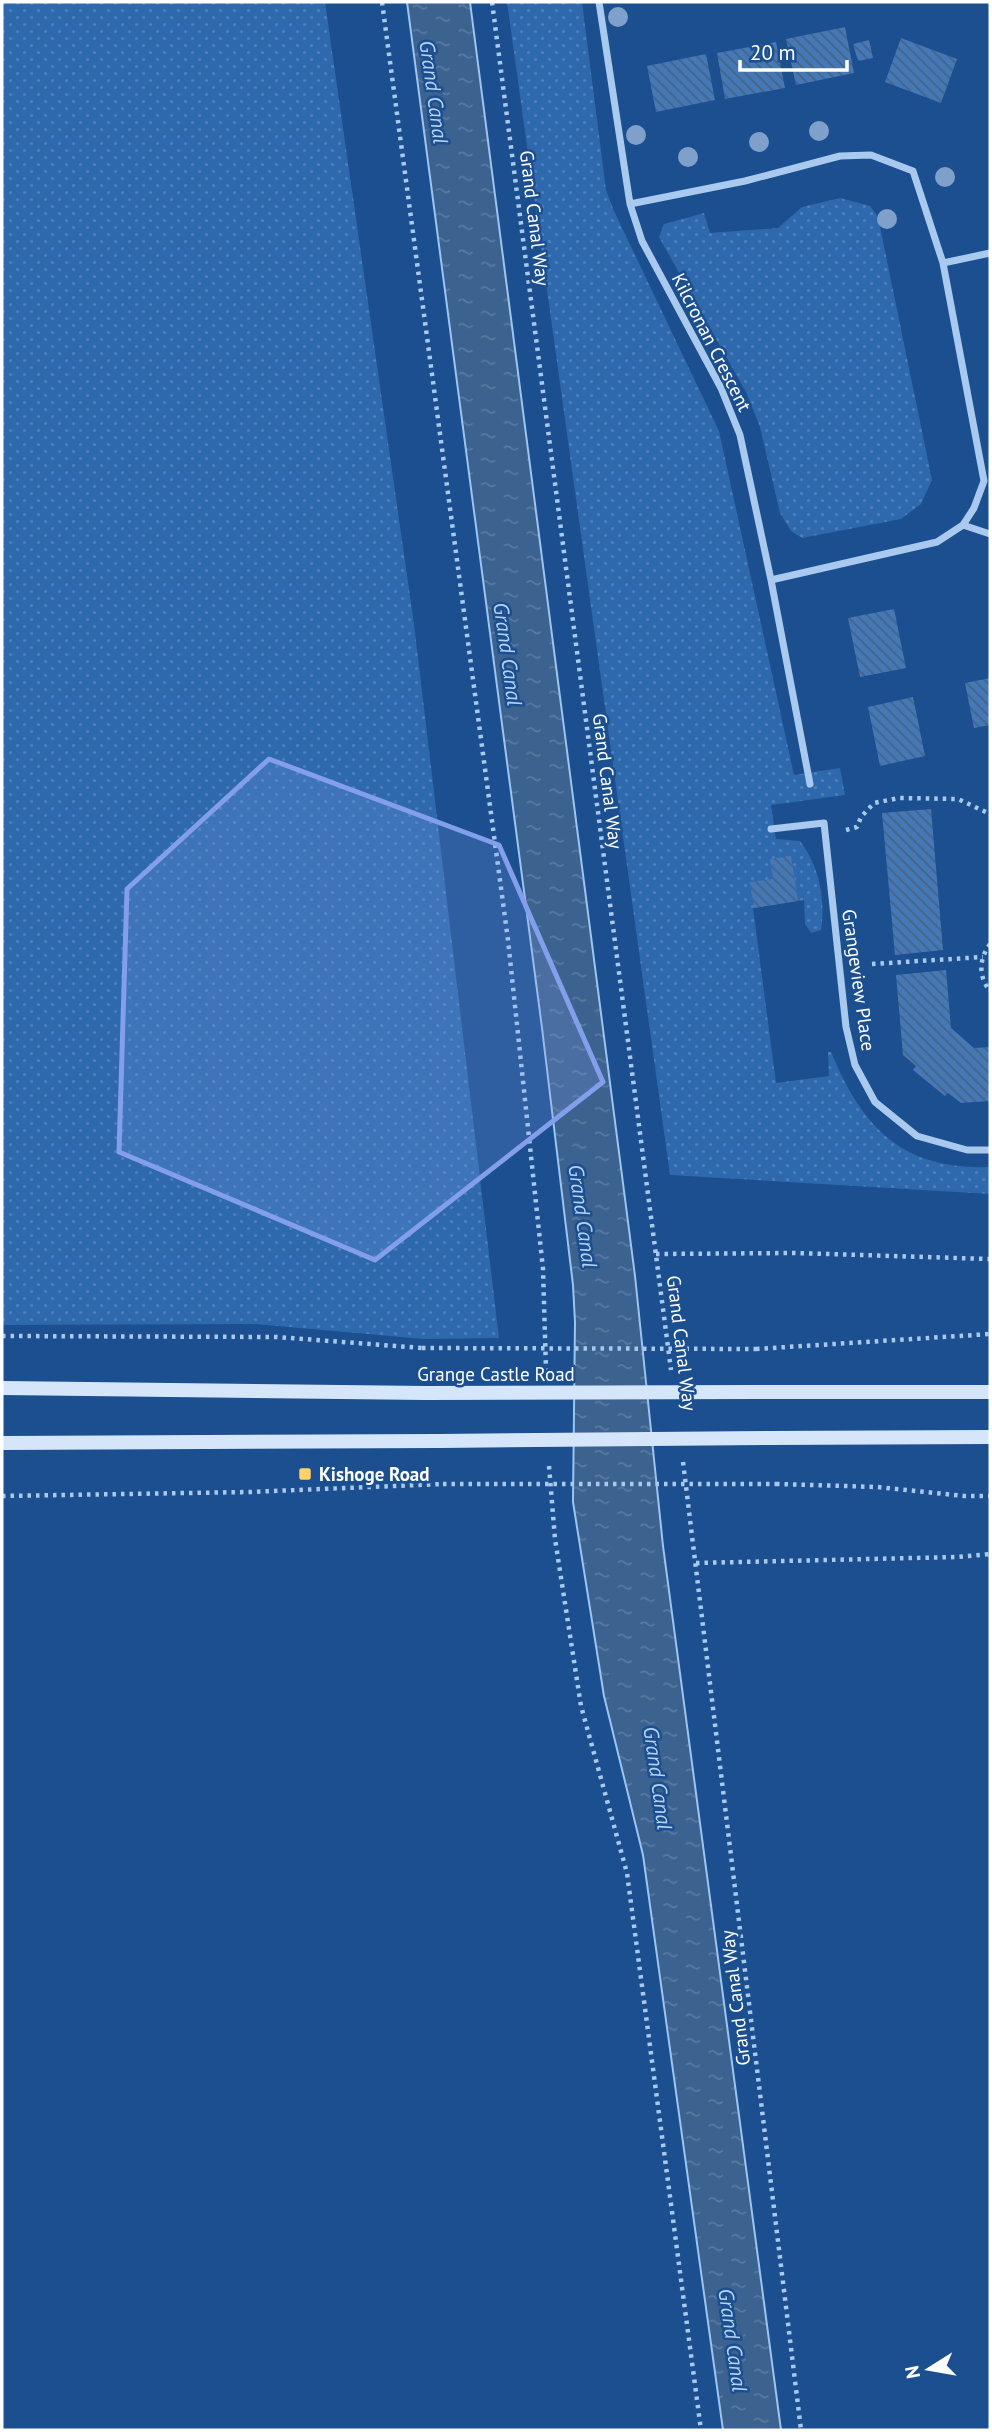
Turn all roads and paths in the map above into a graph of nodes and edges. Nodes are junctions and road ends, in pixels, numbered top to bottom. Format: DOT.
graph roads {
  1 [pos="382,2"];
  2 [pos="492,2"];
  3 [pos="599,2"];
  4 [pos="630,204"];
  5 [pos="990,253"];
  6 [pos="943,263"];
  7 [pos="963,525"];
  8 [pos="990,534"];
  9 [pos="771,580"];
  10 [pos="810,784"];
  11 [pos="990,814"];
  12 [pos="771,829"];
  13 [pos="825,836"];
  14 [pos="990,944"];
  15 [pos="983,957"];
  16 [pos="872,964"];
  17 [pos="990,991"];
  18 [pos="990,1150"];
  19 [pos="656,1254"];
  20 [pos="990,1259"];
  21 [pos="990,1334"];
  22 [pos="2,1336"];
  23 [pos="546,1375"];
  24 [pos="672,1375"];
  25 [pos="2,1388"];
  26 [pos="990,1392"];
  27 [pos="990,1437"];
  28 [pos="2,1443"];
  29 [pos="548,1454"];
  30 [pos="682,1456"];
  31 [pos="2,1496"];
  32 [pos="990,1496"];
  33 [pos="990,1554"];
  34 [pos="696,1563"];
  35 [pos="701,2430"];
  36 [pos="801,2430"];
  1 -- 23 [label="path"];
  2 -- 19 [label="path, Grand Canal Way"];
  3 -- 4 [label="street, Kilcronan Crescent"];
  4 -- 6 [label="street"];
  4 -- 9 [label="street, Kilcronan Crescent"];
  5 -- 6 [label="street"];
  6 -- 7 [label="street"];
  7 -- 8 [label="street"];
  7 -- 9 [label="street"];
  9 -- 10 [label="street, Kilcronan Crescent"];
  11 -- 13 [label="path"];
  12 -- 13 [label="street"];
  13 -- 18 [label="street, Grangeview Place"];
  14 -- 15 [label="path"];
  15 -- 16 [label="path"];
  15 -- 17 [label="path"];
  19 -- 20 [label="path"];
  19 -- 24 [label="path, Grand Canal Way"];
  21 -- 22 [label="path, bridge"];
  25 -- 26 [label="main road, Grange Castle Road, bridge"];
  27 -- 28 [label="main road, bridge"];
  29 -- 35 [label="path"];
  30 -- 34 [label="path, Grand Canal Way"];
  31 -- 32 [label="path, bridge"];
  33 -- 34 [label="path"];
  34 -- 36 [label="path, Grand Canal Way"];
}
